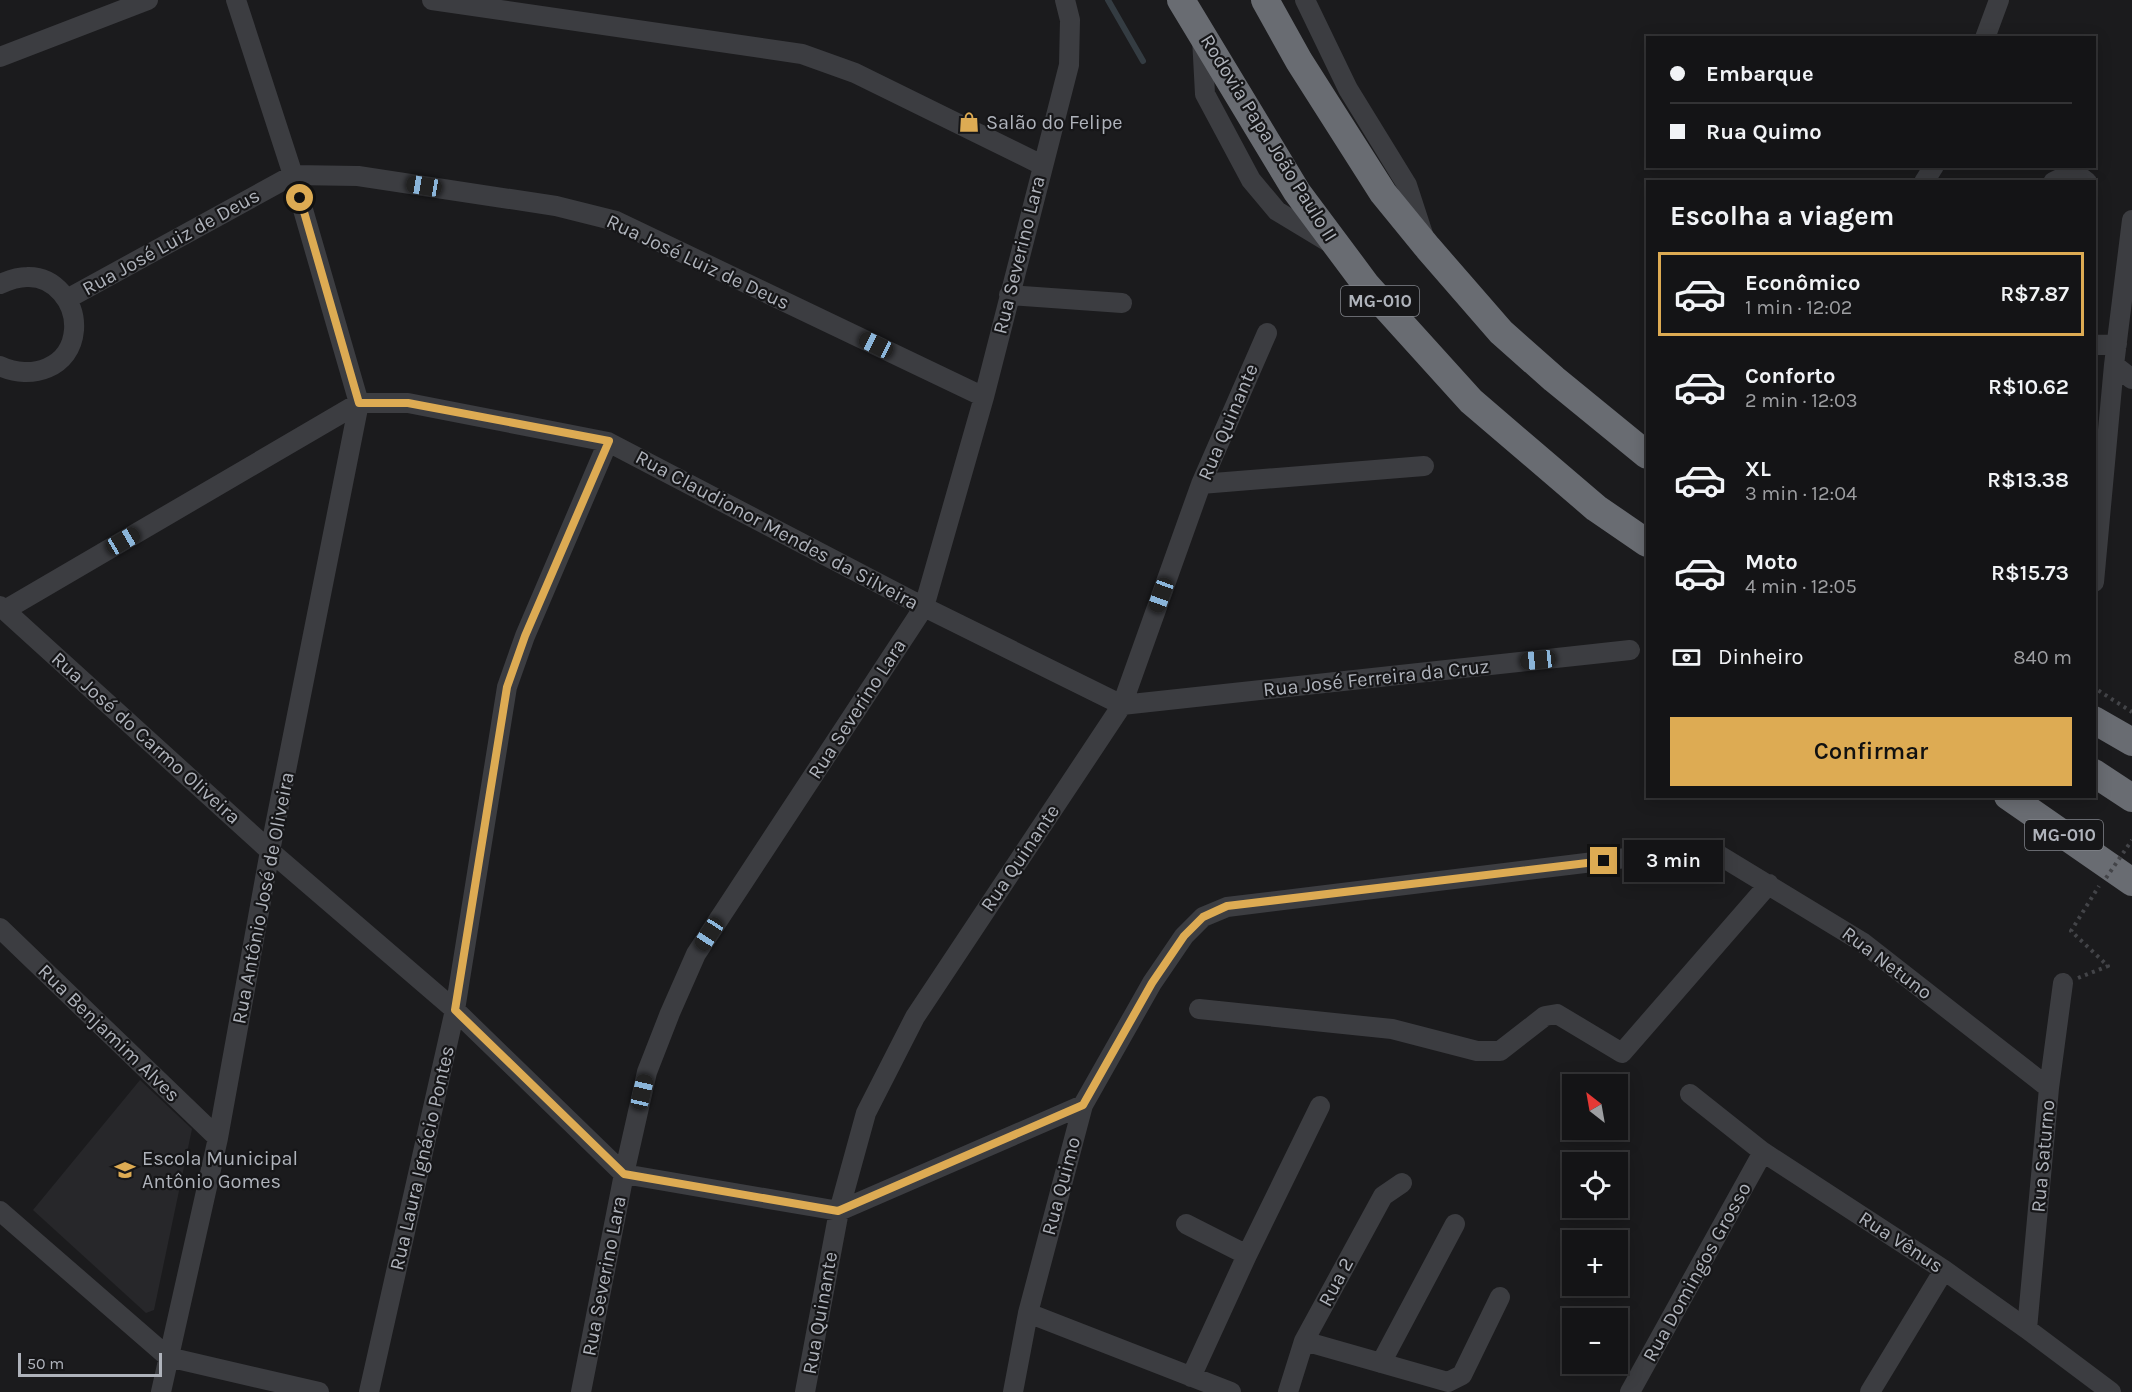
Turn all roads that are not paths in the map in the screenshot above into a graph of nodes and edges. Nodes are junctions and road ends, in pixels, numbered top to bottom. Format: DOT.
graph roads {
  1 [pos="148,0"];
  2 [pos="236,0"];
  3 [pos="432,0"];
  4 [pos="1065,0"];
  5 [pos="1181,0"];
  6 [pos="1265,0"];
  7 [pos="1305,0"];
  8 [pos="1999,0"];
  9 [pos="1986,36"];
  10 [pos="0,57"];
  11 [pos="1042,165"];
  12 [pos="293,175"];
  13 [pos="2057,180"];
  14 [pos="2084,180"];
  15 [pos="2132,220"];
  16 [pos="1428,248"];
  17 [pos="0,284"];
  18 [pos="1010,295"];
  19 [pos="67,299"];
  20 [pos="1122,303"];
  21 [pos="1267,333"];
  22 [pos="2117,344"];
  23 [pos="2096,345"];
  24 [pos="2114,365"];
  25 [pos="0,366"];
  26 [pos="2132,379"];
  27 [pos="984,397"];
  28 [pos="359,403"];
  29 [pos="609,441"];
  30 [pos="1646,454"];
  31 [pos="1424,466"];
  32 [pos="1201,484"];
  33 [pos="1646,542"];
  34 [pos="2096,560"];
  35 [pos="924,607"];
  36 [pos="2,608"];
  37 [pos="1630,650"];
  38 [pos="1122,705"];
  39 [pos="2096,721"];
  40 [pos="2132,742"];
  41 [pos="2096,774"];
  42 [pos="2011,798"];
  43 [pos="2132,798"];
  44 [pos="270,851"];
  45 [pos="1714,852"];
  46 [pos="2118,881"];
  47 [pos="1770,884"];
  48 [pos="0,928"];
  49 [pos="2063,983"];
  50 [pos="1199,1009"];
  51 [pos="455,1010"];
  52 [pos="2049,1088"];
  53 [pos="1690,1094"];
  54 [pos="1083,1105"];
  55 [pos="1320,1106"];
  56 [pos="218,1138"];
  57 [pos="1764,1152"];
  58 [pos="624,1174"];
  59 [pos="1402,1183"];
  60 [pos="0,1211"];
  61 [pos="838,1211"];
  62 [pos="1186,1224"];
  63 [pos="1455,1224"];
  64 [pos="1247,1255"];
  65 [pos="1944,1270"];
  66 [pos="1500,1297"];
  67 [pos="1028,1313"];
  68 [pos="2027,1329"];
  69 [pos="1304,1341"];
  70 [pos="168,1357"];
  71 [pos="1381,1363"];
  72 [pos="1191,1377"];
  73 [pos="161,1392"];
  74 [pos="319,1392"];
  75 [pos="369,1392"];
  76 [pos="581,1392"];
  77 [pos="805,1392"];
  78 [pos="1013,1392"];
  79 [pos="1231,1392"];
  80 [pos="1288,1392"];
  81 [pos="1630,1392"];
  82 [pos="1870,1392"];
  83 [pos="2111,1392"];
  1 -- 10 [label="street"];
  2 -- 12 [label="street"];
  3 -- 11 [label="street"];
  4 -- 11 [label="street, Rua Severino Lara"];
  5 -- 33 [label="highway, Rodovia Papa João Paulo II / MG-010"];
  6 -- 16 [label="highway"];
  7 -- 16 [label="street"];
  8 -- 9 [label="street"];
  11 -- 18 [label="street, Rua Severino Lara"];
  12 -- 19 [label="street, Rua José Luiz de Deus"];
  12 -- 27 [label="street, Rua José Luiz de Deus"];
  12 -- 28 [label="street"];
  13 -- 14 [label="street"];
  15 -- 22 [label="street"];
  16 -- 30 [label="highway"];
  17 -- 19 [label="street"];
  18 -- 20 [label="street"];
  18 -- 27 [label="street, Rua Severino Lara"];
  19 -- 25 [label="street"];
  21 -- 32 [label="street, Rua Quinante"];
  22 -- 23 [label="street"];
  22 -- 24 [label="street"];
  24 -- 26 [label="street"];
  24 -- 34 [label="street"];
  27 -- 35 [label="street, Rua Severino Lara"];
  28 -- 29 [label="street, Rua Claudionor Mendes da Silveira"];
  28 -- 36 [label="street"];
  28 -- 44 [label="street, Rua Antônio José de Oliveira"];
  29 -- 35 [label="street, Rua Claudionor Mendes da Silveira"];
  29 -- 51 [label="street, Rua Laura Ignácio Pontes"];
  31 -- 32 [label="street"];
  32 -- 38 [label="street, Rua Quinante"];
  35 -- 38 [label="street, Rua Claudionor Mendes da Silveira"];
  35 -- 58 [label="street, Rua Severino Lara"];
  36 -- 44 [label="street, Rua José do Carmo Oliveira"];
  37 -- 38 [label="street, Rua José Ferreira da Cruz"];
  38 -- 61 [label="street, Rua Quinante"];
  39 -- 40 [label="highway"];
  41 -- 43 [label="highway"];
  42 -- 46 [label="highway, MG-010"];
  44 -- 51 [label="street, Rua José do Carmo Oliveira"];
  44 -- 56 [label="street, Rua Antônio José de Oliveira"];
  45 -- 47 [label="street, Rua Netuno"];
  45 -- 54 [label="street, Rua Quimo"];
  47 -- 50 [label="street"];
  47 -- 52 [label="street, Rua Netuno"];
  48 -- 56 [label="street, Rua Benjamim Alves"];
  49 -- 52 [label="street, Rua Saturno"];
  51 -- 58 [label="street, Rua José do Carmo Oliveira"];
  51 -- 75 [label="street, Rua Laura Ignácio Pontes"];
  52 -- 68 [label="street, Rua Saturno"];
  53 -- 57 [label="street, Rua Vênus"];
  54 -- 61 [label="street"];
  54 -- 67 [label="street, Rua Quimo"];
  55 -- 64 [label="street"];
  56 -- 70 [label="street, Rua Antônio José de Oliveira"];
  57 -- 65 [label="street, Rua Vênus"];
  57 -- 81 [label="street, Rua Domingos Grosso"];
  58 -- 61 [label="street"];
  58 -- 76 [label="street, Rua Severino Lara"];
  59 -- 69 [label="street, Rua 2"];
  60 -- 70 [label="street"];
  61 -- 77 [label="street, Rua Quinante"];
  62 -- 64 [label="street"];
  63 -- 71 [label="street"];
  64 -- 72 [label="street"];
  65 -- 68 [label="street, Rua Vênus"];
  65 -- 82 [label="street"];
  66 -- 71 [label="street"];
  67 -- 72 [label="street"];
  67 -- 78 [label="street, Rua Quimo"];
  68 -- 83 [label="street, Rua Vênus"];
  69 -- 71 [label="street"];
  69 -- 80 [label="street, Rua 2"];
  70 -- 73 [label="street, Rua Antônio José de Oliveira"];
  70 -- 74 [label="street"];
  72 -- 79 [label="street"];
}
